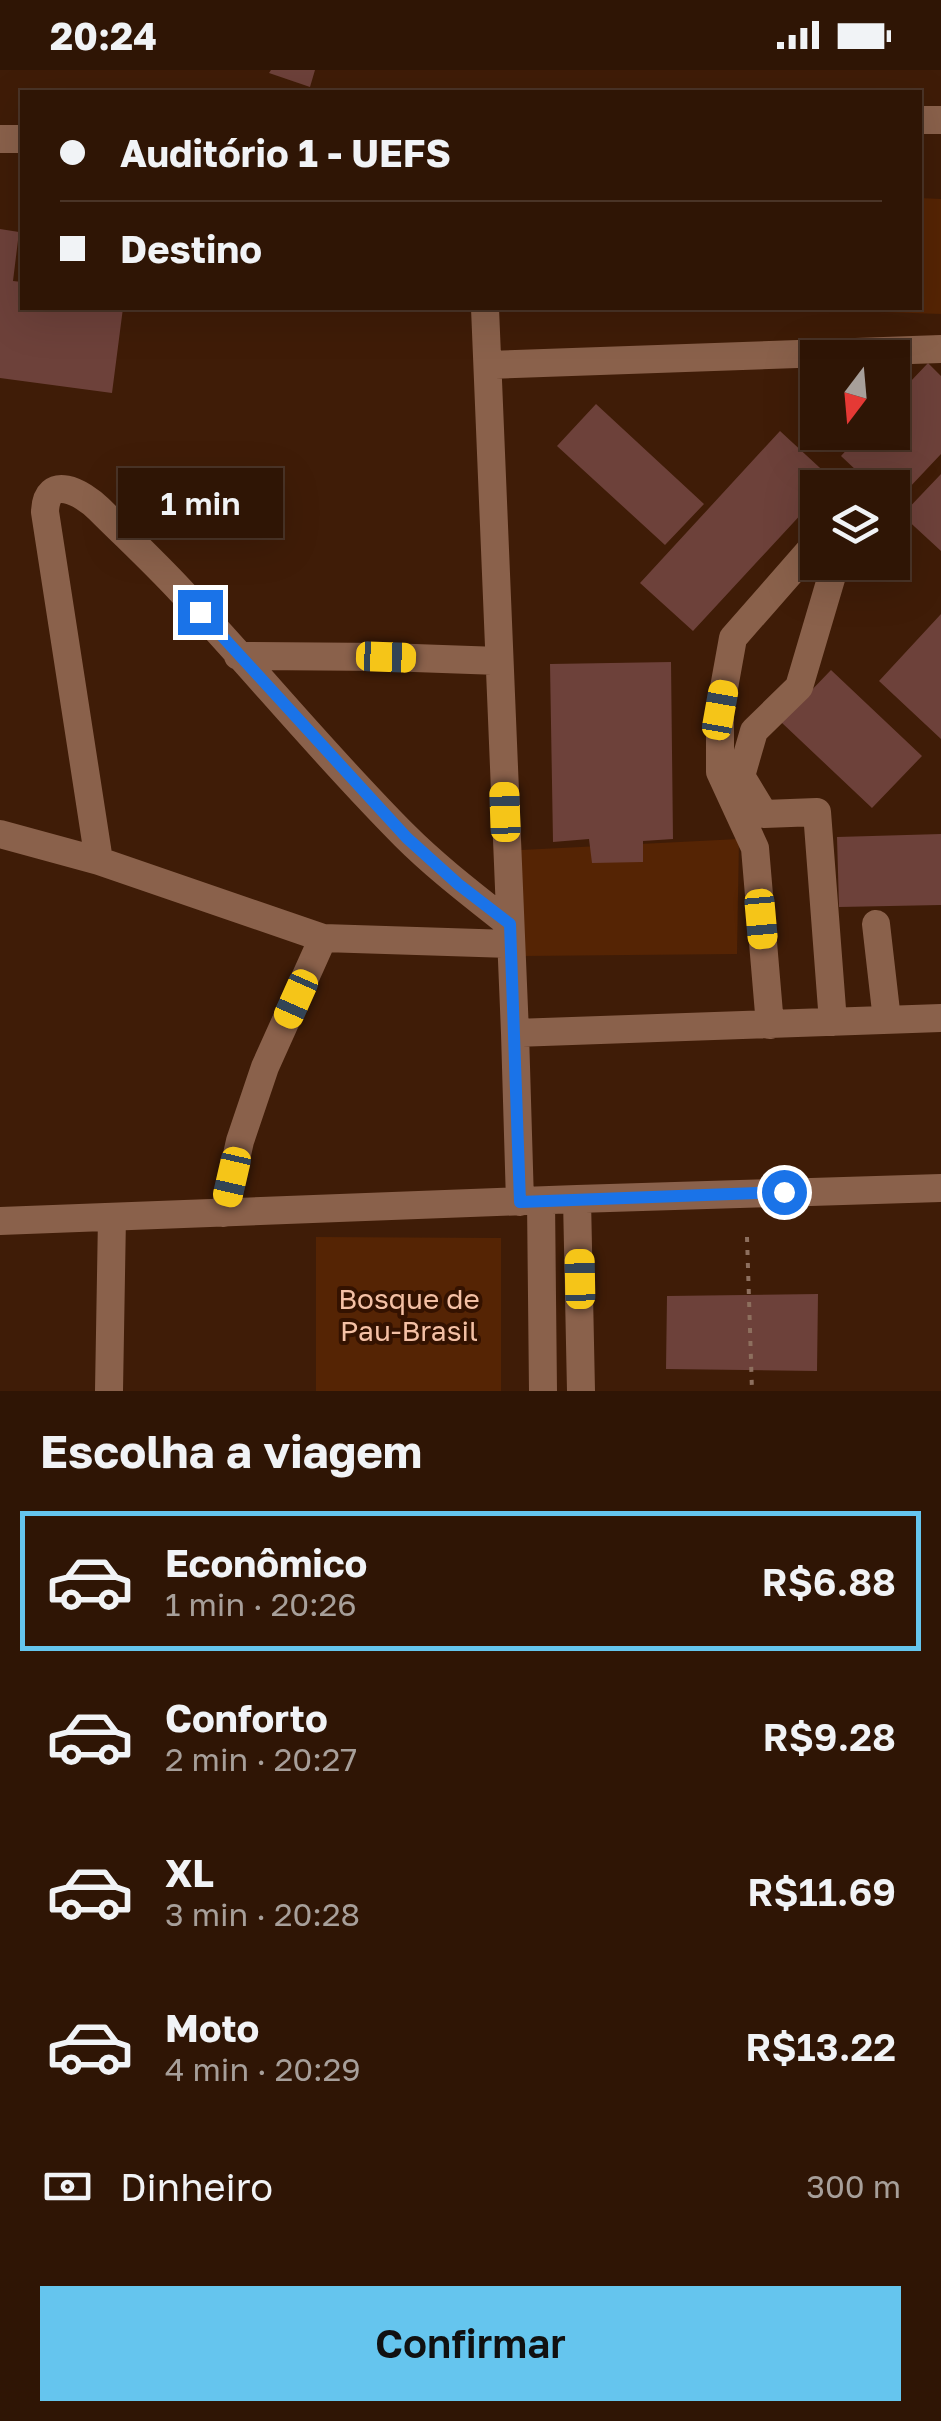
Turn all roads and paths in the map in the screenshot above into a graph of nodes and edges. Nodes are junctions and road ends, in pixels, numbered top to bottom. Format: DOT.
graph roads {
  1 [pos="485,310"];
  2 [pos="941,349"];
  3 [pos="488,365"];
  4 [pos="800,562"];
  5 [pos="831,580"];
  6 [pos="238,656"];
  7 [pos="499,662"];
  8 [pos="0,834"];
  9 [pos="99,861"];
  10 [pos="876,924"];
  11 [pos="510,934"];
  12 [pos="323,938"];
  13 [pos="941,1018"];
  14 [pos="887,1020"];
  15 [pos="833,1022"];
  16 [pos="770,1024"];
  17 [pos="515,1033"];
  18 [pos="941,1188"];
  19 [pos="577,1199"];
  20 [pos="530,1201"];
  21 [pos="224,1213"];
  22 [pos="112,1217"];
  23 [pos="0,1221"];
  24 [pos="747,1238"];
  25 [pos="109,1391"];
  26 [pos="543,1391"];
  27 [pos="581,1391"];
  28 [pos="752,1391"];
  1 -- 3 [label="street"];
  2 -- 3 [label="street"];
  3 -- 7 [label="street"];
  4 -- 16 [label="street"];
  5 -- 15 [label="street"];
  6 -- 7 [label="street"];
  6 -- 9 [label="street"];
  6 -- 11 [label="street"];
  7 -- 11 [label="street"];
  8 -- 9 [label="street"];
  9 -- 12 [label="street"];
  10 -- 14 [label="street"];
  11 -- 12 [label="street"];
  11 -- 17 [label="street"];
  12 -- 21 [label="street"];
  13 -- 14 [label="street"];
  14 -- 15 [label="street"];
  15 -- 16 [label="street"];
  16 -- 17 [label="street"];
  17 -- 20 [label="street"];
  18 -- 19 [label="street"];
  19 -- 20 [label="street"];
  19 -- 27 [label="street"];
  20 -- 21 [label="street"];
  20 -- 26 [label="street"];
  21 -- 22 [label="street"];
  22 -- 23 [label="street"];
  22 -- 25 [label="street"];
  24 -- 28 [label="path"];
}
